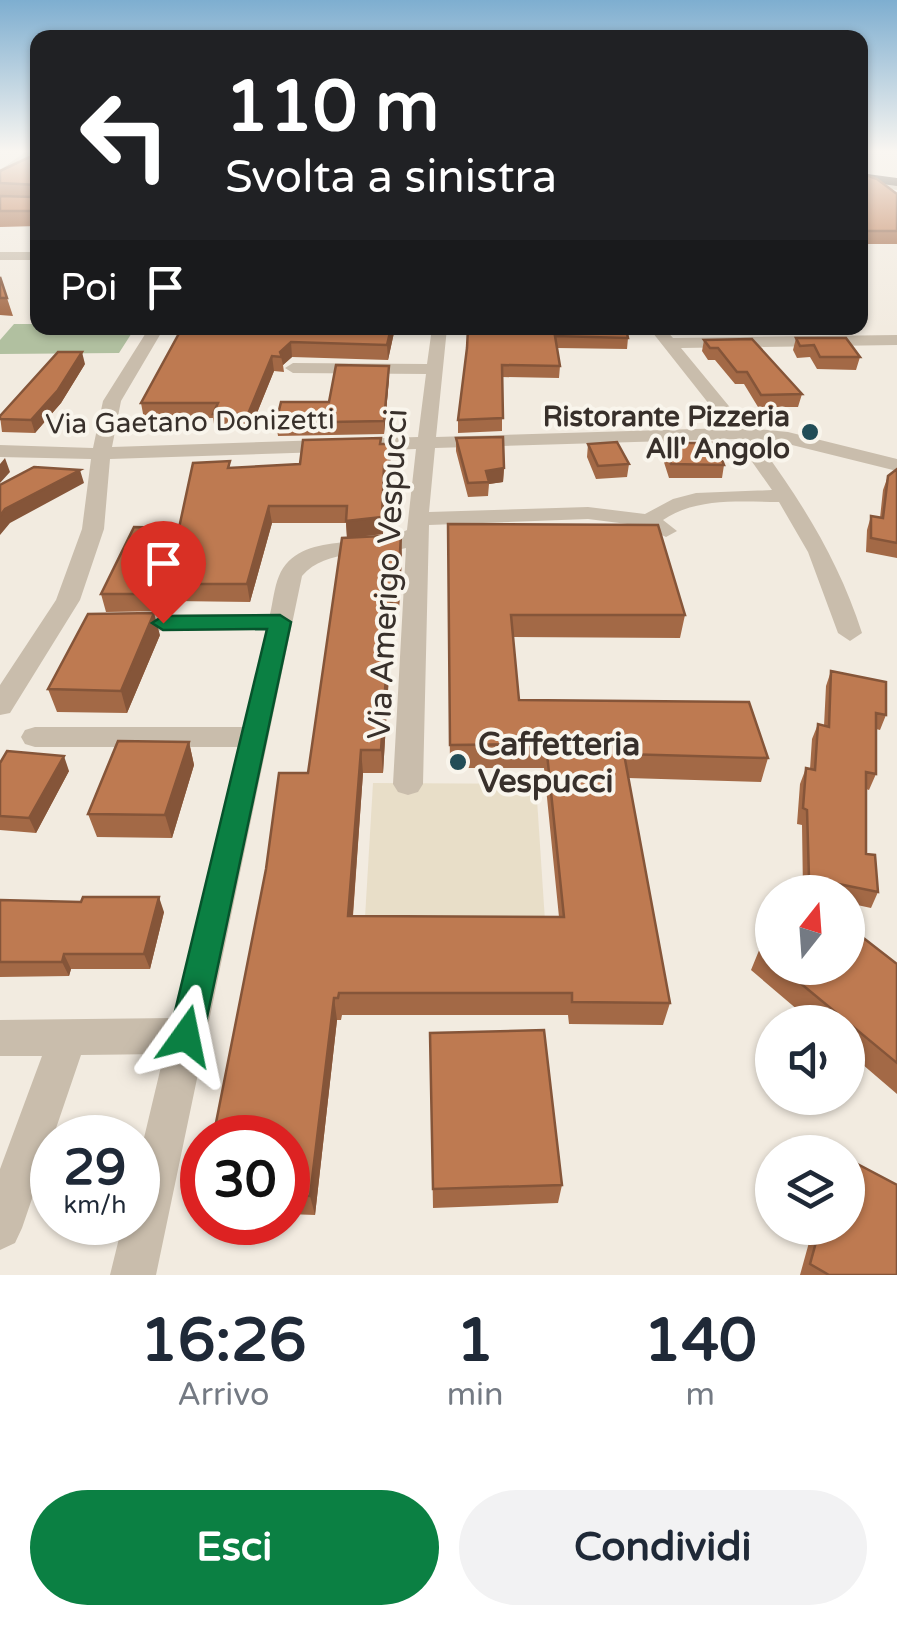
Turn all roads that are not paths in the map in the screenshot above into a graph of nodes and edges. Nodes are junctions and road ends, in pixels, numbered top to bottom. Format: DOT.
graph roads {
  1 [pos="0,256"];
  2 [pos="30,256"];
  3 [pos="152,335"];
  4 [pos="438,335"];
  5 [pos="662,335"];
  6 [pos="897,340"];
  7 [pos="669,343"];
  8 [pos="293,368"];
  9 [pos="433,369"];
  10 [pos="741,433"];
  11 [pos="425,443"];
  12 [pos="0,451"];
  13 [pos="101,453"];
  14 [pos="897,465"];
  15 [pos="784,496"];
  16 [pos="418,526"];
  17 [pos="280,622"];
  18 [pos="96,624"];
  19 [pos="850,633"];
  20 [pos="0,706"];
  21 [pos="35,737"];
  22 [pos="254,738"];
  23 [pos="408,784"];
  24 [pos="186,1036"];
  25 [pos="68,1037"];
  26 [pos="0,1038"];
  27 [pos="0,1228"];
  28 [pos="133,1275"];
  1 -- 2 [label="street"];
  3 -- 13 [label="street"];
  4 -- 9 [label="street, Via Amerigo Vespucci"];
  5 -- 7 [label="street"];
  6 -- 7 [label="street"];
  7 -- 10 [label="street"];
  8 -- 9 [label="street, Via Amerigo Vespucci"];
  9 -- 11 [label="street, Via Amerigo Vespucci"];
  10 -- 11 [label="street, Via Gaetano Donizetti"];
  10 -- 14 [label="street, Via Gaetano Donizetti"];
  10 -- 15 [label="street"];
  11 -- 13 [label="street, Via Gaetano Donizetti"];
  11 -- 16 [label="street, Via Amerigo Vespucci"];
  12 -- 13 [label="street, Via Gaetano Donizetti"];
  13 -- 20 [label="street"];
  15 -- 16 [label="street"];
  15 -- 19 [label="street"];
  16 -- 17 [label="street"];
  16 -- 23 [label="street, Via Amerigo Vespucci"];
  17 -- 18 [label="street"];
  17 -- 22 [label="street"];
  21 -- 22 [label="street"];
  22 -- 24 [label="street"];
  24 -- 25 [label="street"];
  24 -- 28 [label="street"];
  25 -- 26 [label="street"];
  25 -- 27 [label="street"];
}
